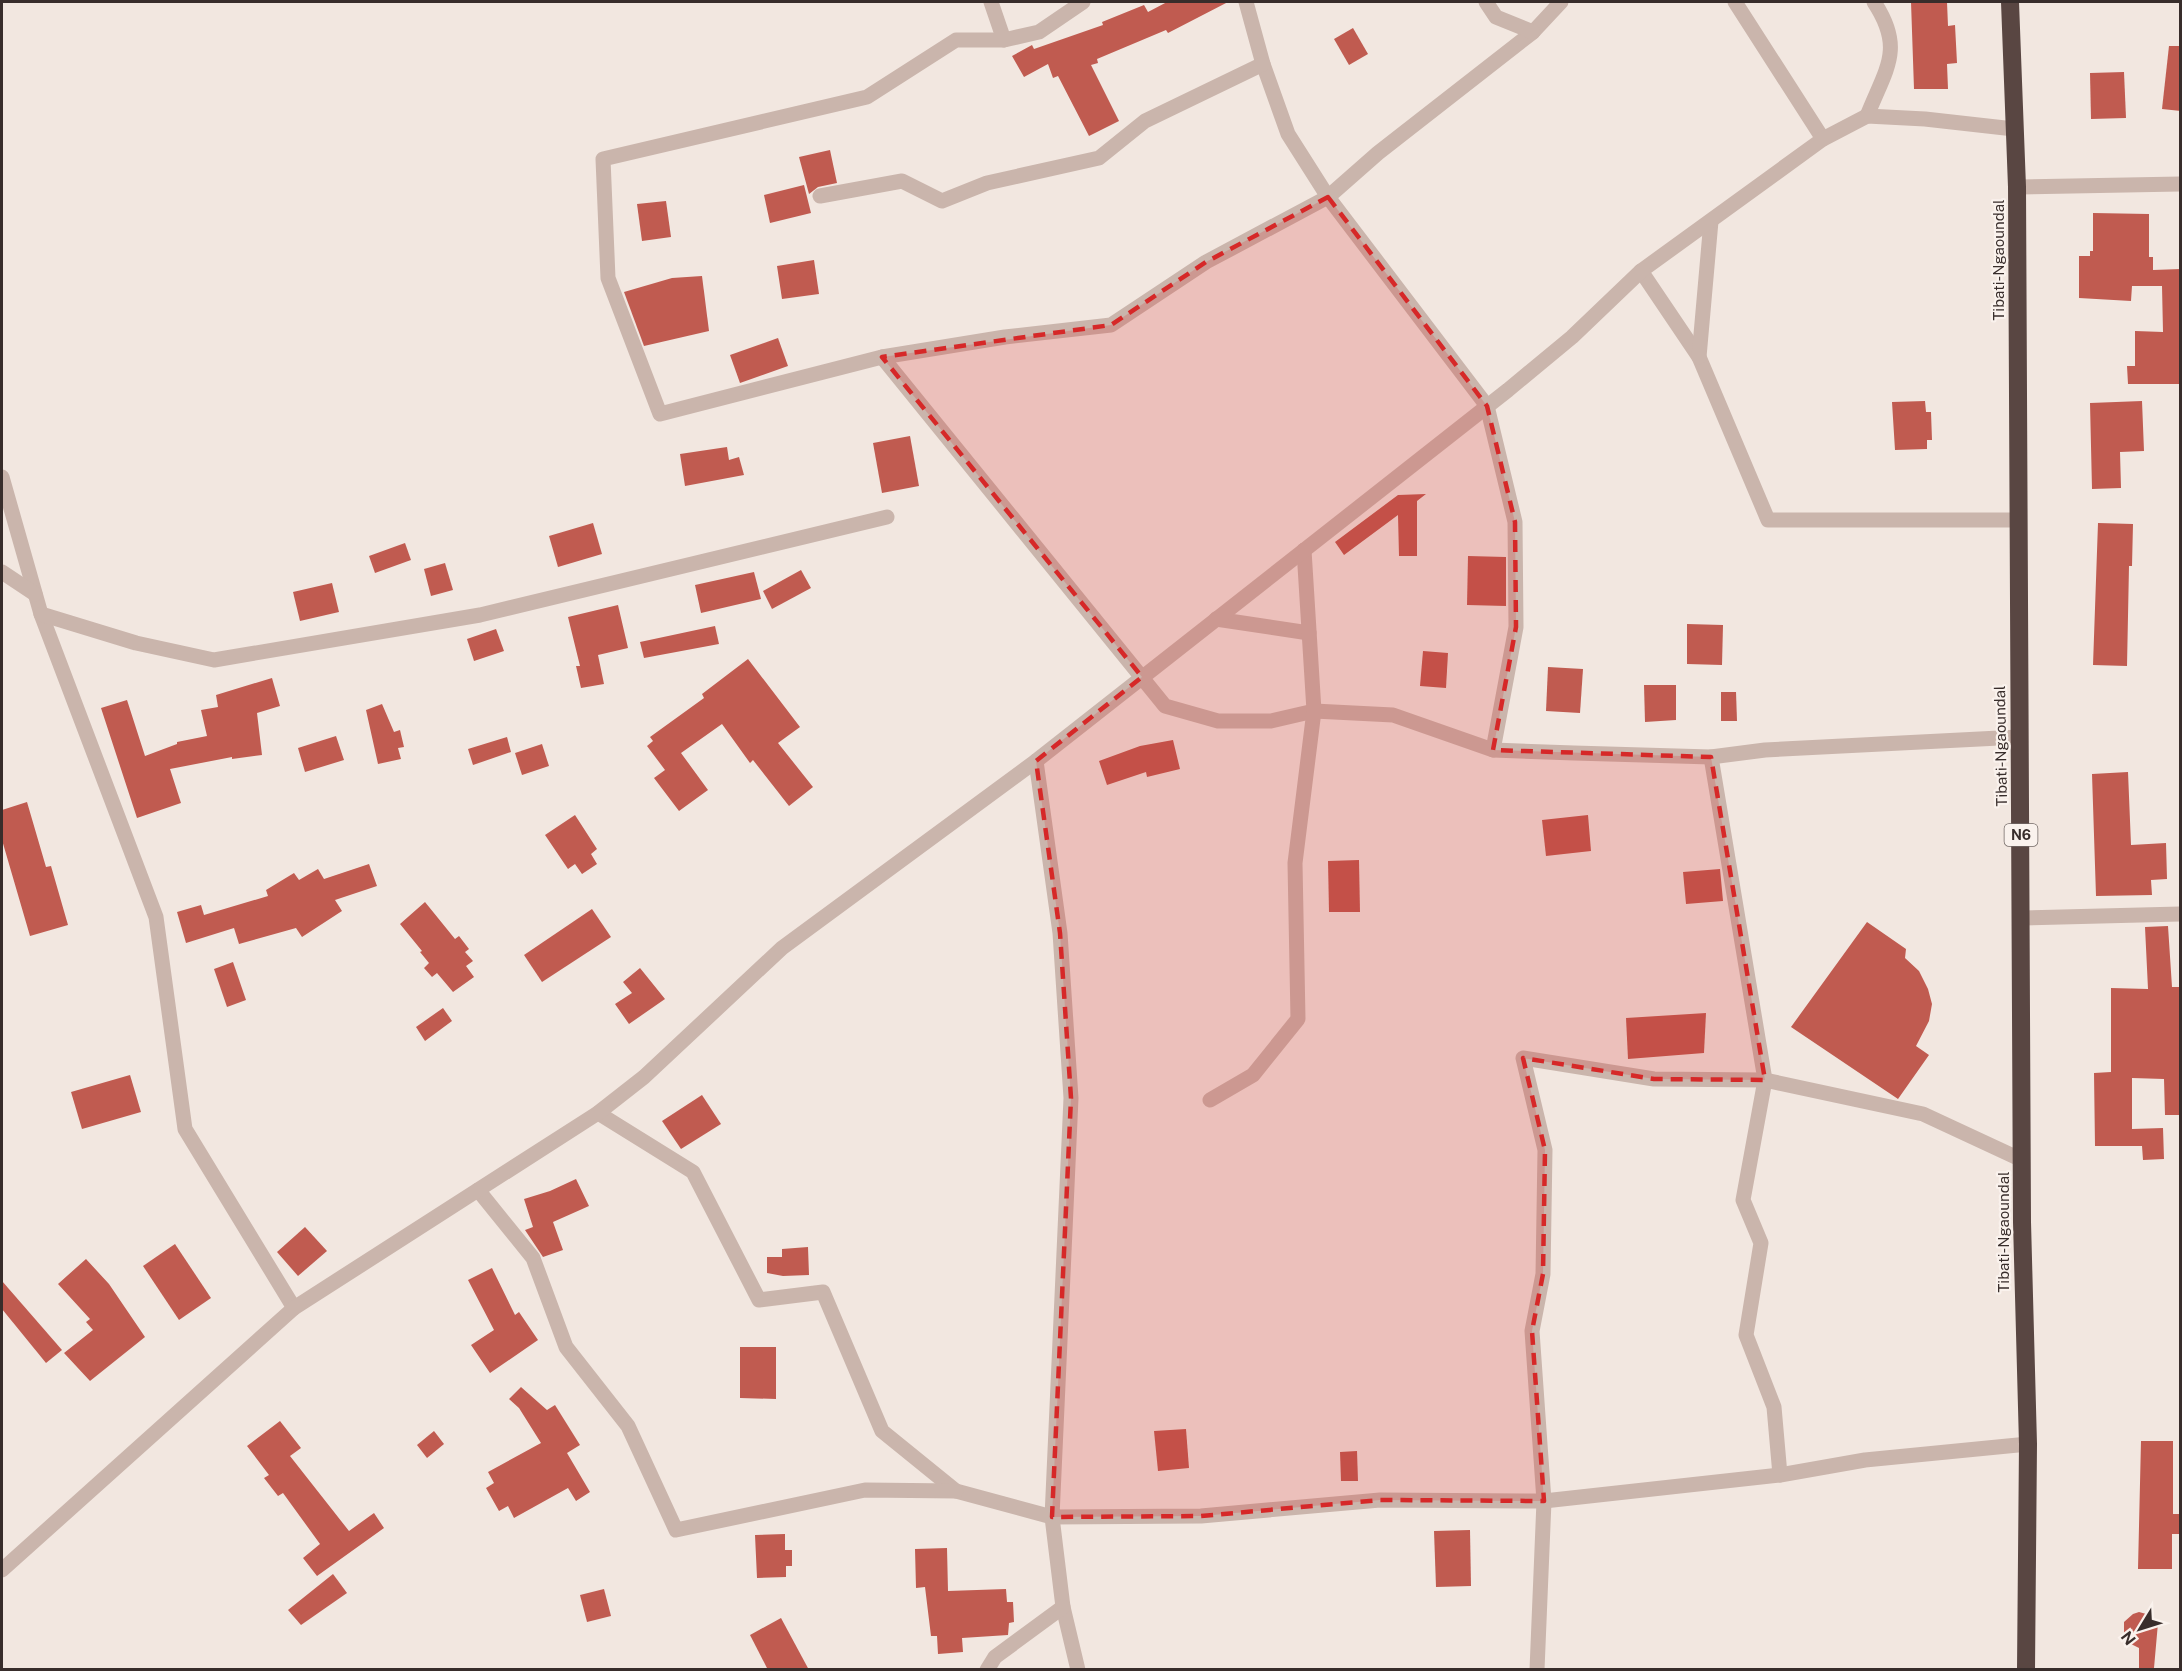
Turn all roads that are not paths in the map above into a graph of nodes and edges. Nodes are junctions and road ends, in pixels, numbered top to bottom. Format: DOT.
graph roads {
  1 [pos="990,2"];
  2 [pos="1083,2"];
  3 [pos="1246,2"];
  4 [pos="1486,2"];
  5 [pos="1561,2"];
  6 [pos="1735,2"];
  7 [pos="1874,2"];
  8 [pos="2010,2"];
  9 [pos="1533,32"];
  10 [pos="1004,40"];
  11 [pos="1263,64"];
  12 [pos="1867,116"];
  13 [pos="2014,129"];
  14 [pos="1823,139"];
  15 [pos="2181,184"];
  16 [pos="2017,187"];
  17 [pos="820,196"];
  18 [pos="1328,197"];
  19 [pos="1711,222"];
  20 [pos="1641,271"];
  21 [pos="882,357"];
  22 [pos="1699,357"];
  23 [pos="1487,406"];
  24 [pos="2,477"];
  25 [pos="887,518"];
  26 [pos="2018,520"];
  27 [pos="1304,550"];
  28 [pos="2,572"];
  29 [pos="35,594"];
  30 [pos="41,614"];
  31 [pos="1216,619"];
  32 [pos="1309,633"];
  33 [pos="1142,677"];
  34 [pos="1314,711"];
  35 [pos="2019,737"];
  36 [pos="1493,750"];
  37 [pos="1711,757"];
  38 [pos="1035,761"];
  39 [pos="2181,914"];
  40 [pos="2022,918"];
  41 [pos="1765,1080"];
  42 [pos="1210,1100"];
  43 [pos="598,1113"];
  44 [pos="2022,1160"];
  45 [pos="478,1190"];
  46 [pos="294,1308"];
  47 [pos="2028,1444"];
  48 [pos="1780,1475"];
  49 [pos="956,1491"];
  50 [pos="1544,1501"];
  51 [pos="1052,1517"];
  52 [pos="2,1570"];
  53 [pos="1063,1607"];
  54 [pos="987,1670"];
  55 [pos="1078,1670"];
  56 [pos="1537,1670"];
  57 [pos="2026,1670"];
  1 -- 10 [label="street"];
  2 -- 10 [label="street"];
  3 -- 11 [label="street"];
  4 -- 9 [label="street"];
  5 -- 9 [label="street"];
  6 -- 14 [label="street"];
  7 -- 12 [label="street"];
  8 -- 13 [label="highway, Tibati-Ngaoundal / N6"];
  9 -- 18 [label="street"];
  10 -- 21 [label="street"];
  11 -- 17 [label="street"];
  11 -- 18 [label="street"];
  12 -- 13 [label="street"];
  12 -- 14 [label="street"];
  13 -- 16 [label="highway, Tibati-Ngaoundal / N6"];
  14 -- 19 [label="street"];
  15 -- 16 [label="street"];
  16 -- 26 [label="highway, Tibati-Ngaoundal / N6"];
  18 -- 21 [label="street"];
  18 -- 23 [label="street"];
  19 -- 20 [label="street"];
  19 -- 22 [label="street"];
  20 -- 22 [label="street"];
  20 -- 23 [label="street"];
  21 -- 33 [label="street"];
  22 -- 26 [label="street"];
  23 -- 27 [label="street"];
  23 -- 36 [label="street"];
  24 -- 29 [label="street"];
  25 -- 30 [label="street"];
  26 -- 35 [label="highway, Tibati-Ngaoundal / N6"];
  27 -- 31 [label="street"];
  27 -- 32 [label="street"];
  28 -- 29 [label="street"];
  29 -- 30 [label="street"];
  30 -- 46 [label="street"];
  31 -- 32 [label="street"];
  31 -- 33 [label="street"];
  32 -- 34 [label="street"];
  33 -- 34 [label="street"];
  33 -- 38 [label="street"];
  34 -- 36 [label="street"];
  34 -- 42 [label="street"];
  35 -- 37 [label="street"];
  35 -- 40 [label="highway, Tibati-Ngaoundal / N6"];
  36 -- 37 [label="street"];
  37 -- 41 [label="street"];
  38 -- 43 [label="street"];
  38 -- 51 [label="street"];
  39 -- 40 [label="street"];
  40 -- 44 [label="highway, Tibati-Ngaoundal / N6"];
  41 -- 44 [label="street"];
  41 -- 48 [label="street"];
  41 -- 50 [label="street"];
  43 -- 45 [label="street"];
  43 -- 49 [label="street"];
  44 -- 47 [label="highway, Tibati-Ngaoundal / N6"];
  45 -- 46 [label="street"];
  45 -- 49 [label="street"];
  46 -- 52 [label="street"];
  47 -- 48 [label="street"];
  47 -- 57 [label="highway, Tibati-Ngaoundal / N6"];
  48 -- 50 [label="street"];
  49 -- 51 [label="street"];
  50 -- 51 [label="street"];
  50 -- 56 [label="street"];
  51 -- 53 [label="street"];
  53 -- 54 [label="street"];
  53 -- 55 [label="street"];
}
